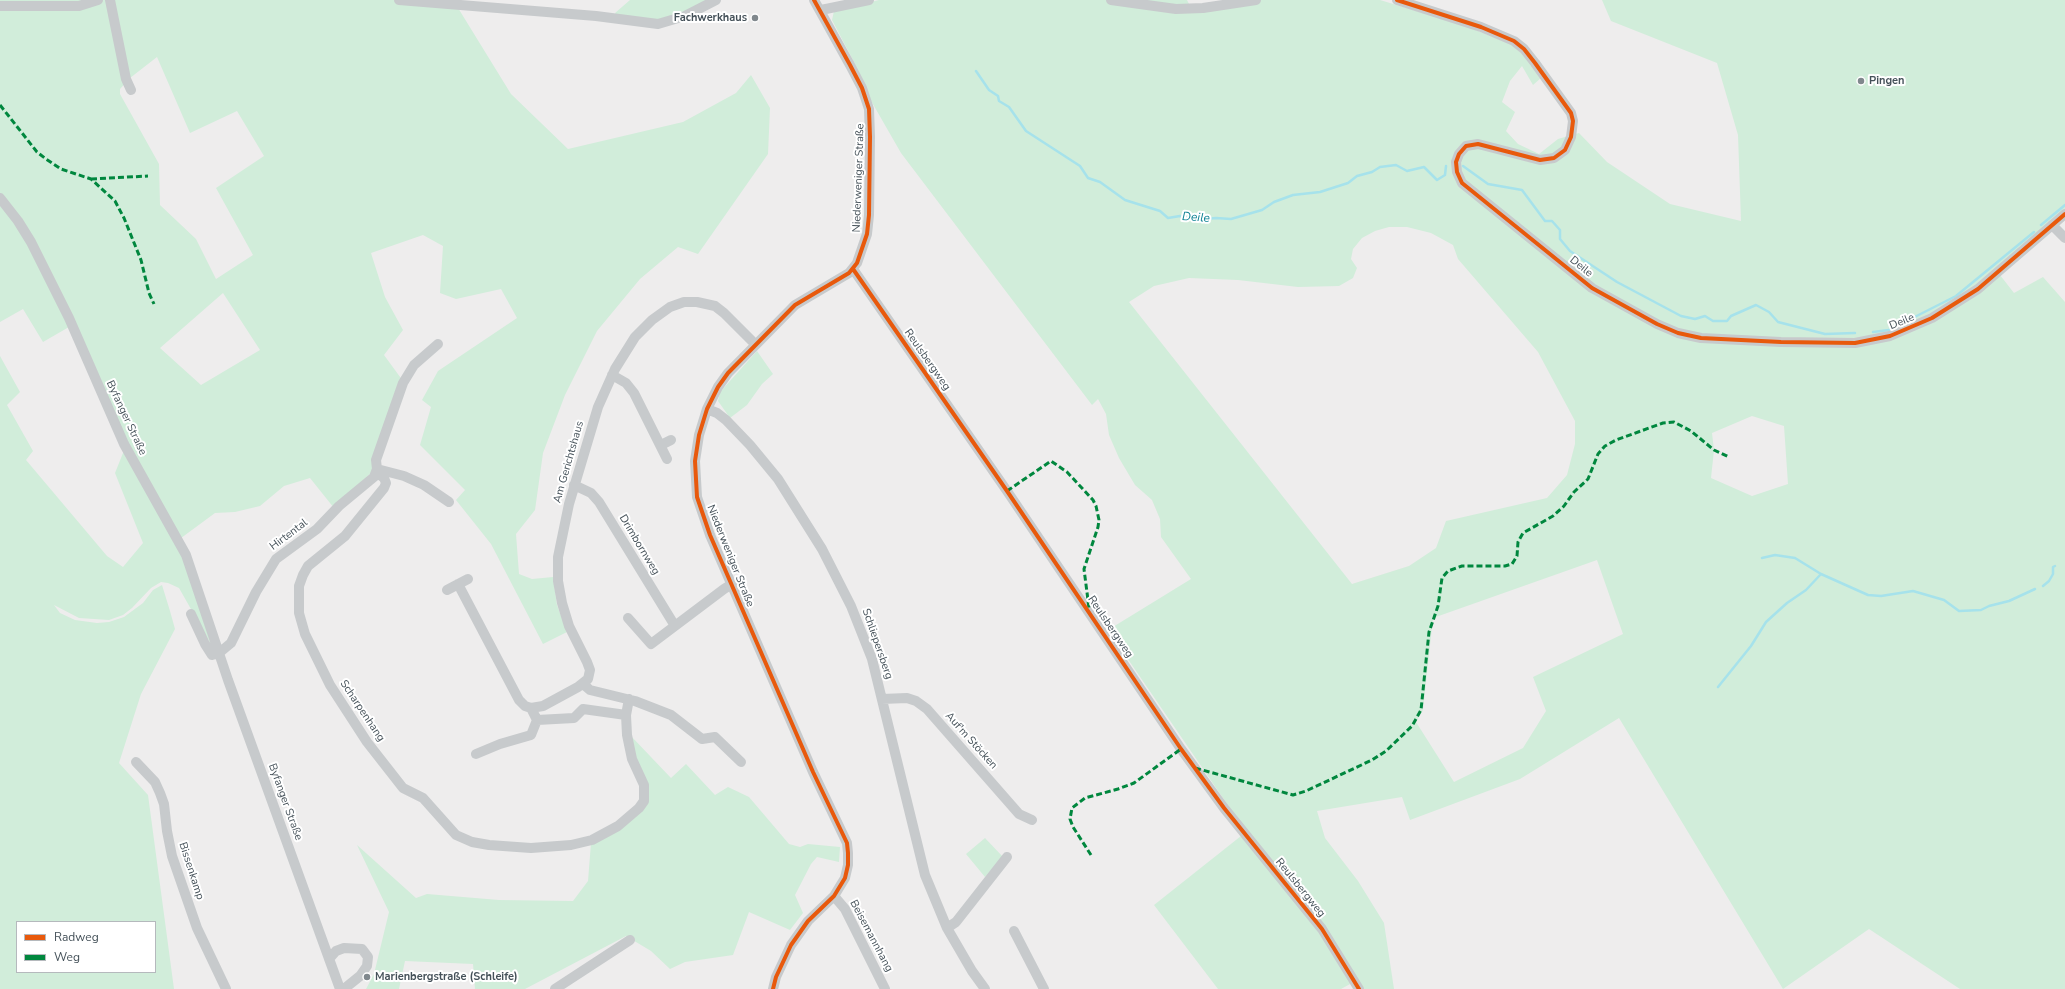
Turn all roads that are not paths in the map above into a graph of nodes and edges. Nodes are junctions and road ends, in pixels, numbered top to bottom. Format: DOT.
graph roads {
  1 [pos="110,0"];
  2 [pos="399,0"];
  3 [pos="716,0"];
  4 [pos="814,0"];
  5 [pos="869,0"];
  6 [pos="1111,0"];
  7 [pos="1256,0"];
  8 [pos="1397,0"];
  9 [pos="94,1"];
  10 [pos="0,6"];
  11 [pos="821,10"];
  12 [pos="131,90"];
  13 [pos="0,198"];
  14 [pos="2065,214"];
  15 [pos="2052,225"];
  16 [pos="2065,238"];
  17 [pos="853,269"];
  18 [pos="438,344"];
  19 [pos="755,344"];
  20 [pos="612,375"];
  21 [pos="707,410"];
  22 [pos="671,440"];
  23 [pos="661,445"];
  24 [pos="667,459"];
  25 [pos="376,470"];
  26 [pos="574,485"];
  27 [pos="449,502"];
  28 [pos="468,579"];
  29 [pos="458,584"];
  30 [pos="732,584"];
  31 [pos="448,590"];
  32 [pos="191,614"];
  33 [pos="628,618"];
  34 [pos="675,626"];
  35 [pos="219,653"];
  36 [pos="583,684"];
  37 [pos="629,699"];
  38 [pos="882,699"];
  39 [pos="531,708"];
  40 [pos="626,716"];
  41 [pos="537,720"];
  42 [pos="476,754"];
  43 [pos="136,762"];
  44 [pos="741,762"];
  45 [pos="1032,820"];
  46 [pos="1007,858"];
  47 [pos="834,896"];
  48 [pos="947,928"];
  49 [pos="1014,931"];
  50 [pos="630,940"];
  51 [pos="330,959"];
  52 [pos="226,989"];
  53 [pos="340,989"];
  54 [pos="344,989"];
  55 [pos="555,989"];
  56 [pos="773,989"];
  57 [pos="885,989"];
  58 [pos="985,989"];
  59 [pos="1044,989"];
  60 [pos="1359,989"];
  1 -- 12 [label="street"];
  2 -- 3 [label="street"];
  4 -- 11 [label="street, Niederweniger Straße"];
  5 -- 11 [label="street"];
  6 -- 7 [label="street"];
  8 -- 15 [label="street, Deile"];
  9 -- 10 [label="street"];
  11 -- 17 [label="street, Niederweniger Straße"];
  13 -- 35 [label="street, Byfanger Straße"];
  14 -- 15 [label="street, Deile"];
  15 -- 16 [label="street"];
  17 -- 19 [label="street, Niederweniger Straße"];
  17 -- 60 [label="street, Reulsbergweg"];
  18 -- 25 [label="street"];
  19 -- 20 [label="street, Am Gerichtshaus"];
  19 -- 21 [label="street, Niederweniger Straße"];
  20 -- 23 [label="street"];
  20 -- 26 [label="street, Am Gerichtshaus"];
  21 -- 30 [label="street, Niederweniger Straße"];
  21 -- 38 [label="street, Schliepersberg"];
  22 -- 23 [label="street"];
  23 -- 24 [label="street"];
  25 -- 27 [label="street"];
  25 -- 35 [label="street, Hirtental"];
  25 -- 40 [label="street, Scharpenhang"];
  26 -- 34 [label="street, Drimbornweg"];
  26 -- 36 [label="street, Am Gerichtshaus"];
  28 -- 29 [label="street"];
  29 -- 31 [label="street"];
  29 -- 39 [label="street"];
  30 -- 34 [label="street, Niederweniger Straße"];
  30 -- 47 [label="street, Niederweniger Straße"];
  32 -- 35 [label="street"];
  33 -- 34 [label="street, Niederweniger Straße"];
  35 -- 51 [label="street, Byfanger Straße"];
  36 -- 37 [label="street"];
  36 -- 39 [label="street"];
  37 -- 40 [label="street"];
  37 -- 44 [label="street"];
  38 -- 45 [label="street, Auf'm Stöcken"];
  38 -- 48 [label="street, Schliepersberg"];
  39 -- 41 [label="street"];
  40 -- 41 [label="street"];
  41 -- 42 [label="street"];
  43 -- 52 [label="street, Bissenkamp"];
  46 -- 48 [label="street"];
  47 -- 56 [label="street, Niederweniger Straße"];
  47 -- 57 [label="street, Beisemannhang"];
  48 -- 58 [label="street, Schliepersberg"];
  49 -- 59 [label="street"];
  50 -- 55 [label="street"];
  51 -- 53 [label="street, Byfanger Straße"];
  51 -- 54 [label="street"];
}
